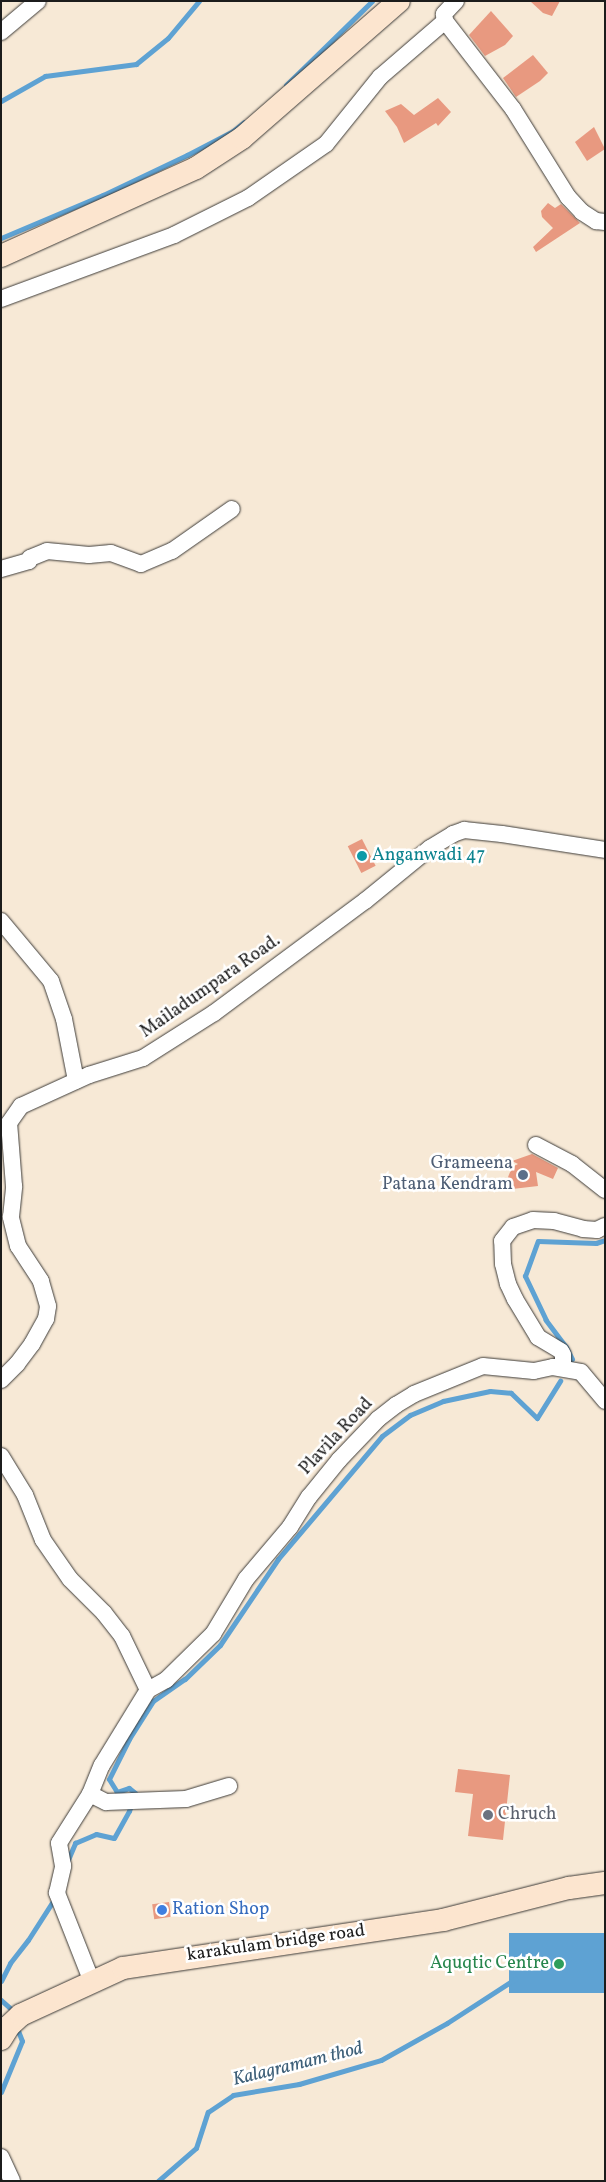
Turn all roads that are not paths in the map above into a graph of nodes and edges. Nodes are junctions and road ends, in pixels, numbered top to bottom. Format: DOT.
graph roads {
  1 [pos="38,1"];
  2 [pos="399,1"];
  3 [pos="456,1"];
  4 [pos="445,22"];
  5 [pos="1,32"];
  6 [pos="605,222"];
  7 [pos="1,256"];
  8 [pos="1,299"];
  9 [pos="232,509"];
  10 [pos="1,569"];
  11 [pos="605,850"];
  12 [pos="1,921"];
  13 [pos="76,1081"];
  14 [pos="5,1130"];
  15 [pos="536,1145"];
  16 [pos="605,1190"];
  17 [pos="605,1226"];
  18 [pos="563,1368"];
  19 [pos="1,1380"];
  20 [pos="605,1401"];
  21 [pos="1,1456"];
  22 [pos="148,1690"];
  23 [pos="229,1786"];
  24 [pos="90,1794"];
  25 [pos="605,1884"];
  26 [pos="92,1982"];
  27 [pos="10,2027"];
  28 [pos="1,2157"];
  29 [pos="12,2181"];
  1 -- 5 [label="street"];
  2 -- 7 [label="main road"];
  3 -- 4 [label="street"];
  4 -- 6 [label="street"];
  4 -- 8 [label="street"];
  9 -- 10 [label="street"];
  11 -- 13 [label="street, Mailadumpara Road."];
  12 -- 13 [label="street"];
  13 -- 14 [label="street, Mailadumpara Road."];
  14 -- 19 [label="street, Mailadumpara Road."];
  15 -- 16 [label="street"];
  17 -- 18 [label="street"];
  18 -- 20 [label="street, Plavila Road"];
  18 -- 22 [label="street, Plavila Road"];
  21 -- 22 [label="street"];
  22 -- 24 [label="street"];
  23 -- 24 [label="street"];
  24 -- 26 [label="street"];
  25 -- 26 [label="main road, karakulam bridge road"];
  26 -- 27 [label="main road, karakulam bridge road"];
  28 -- 29 [label="street"];
}
